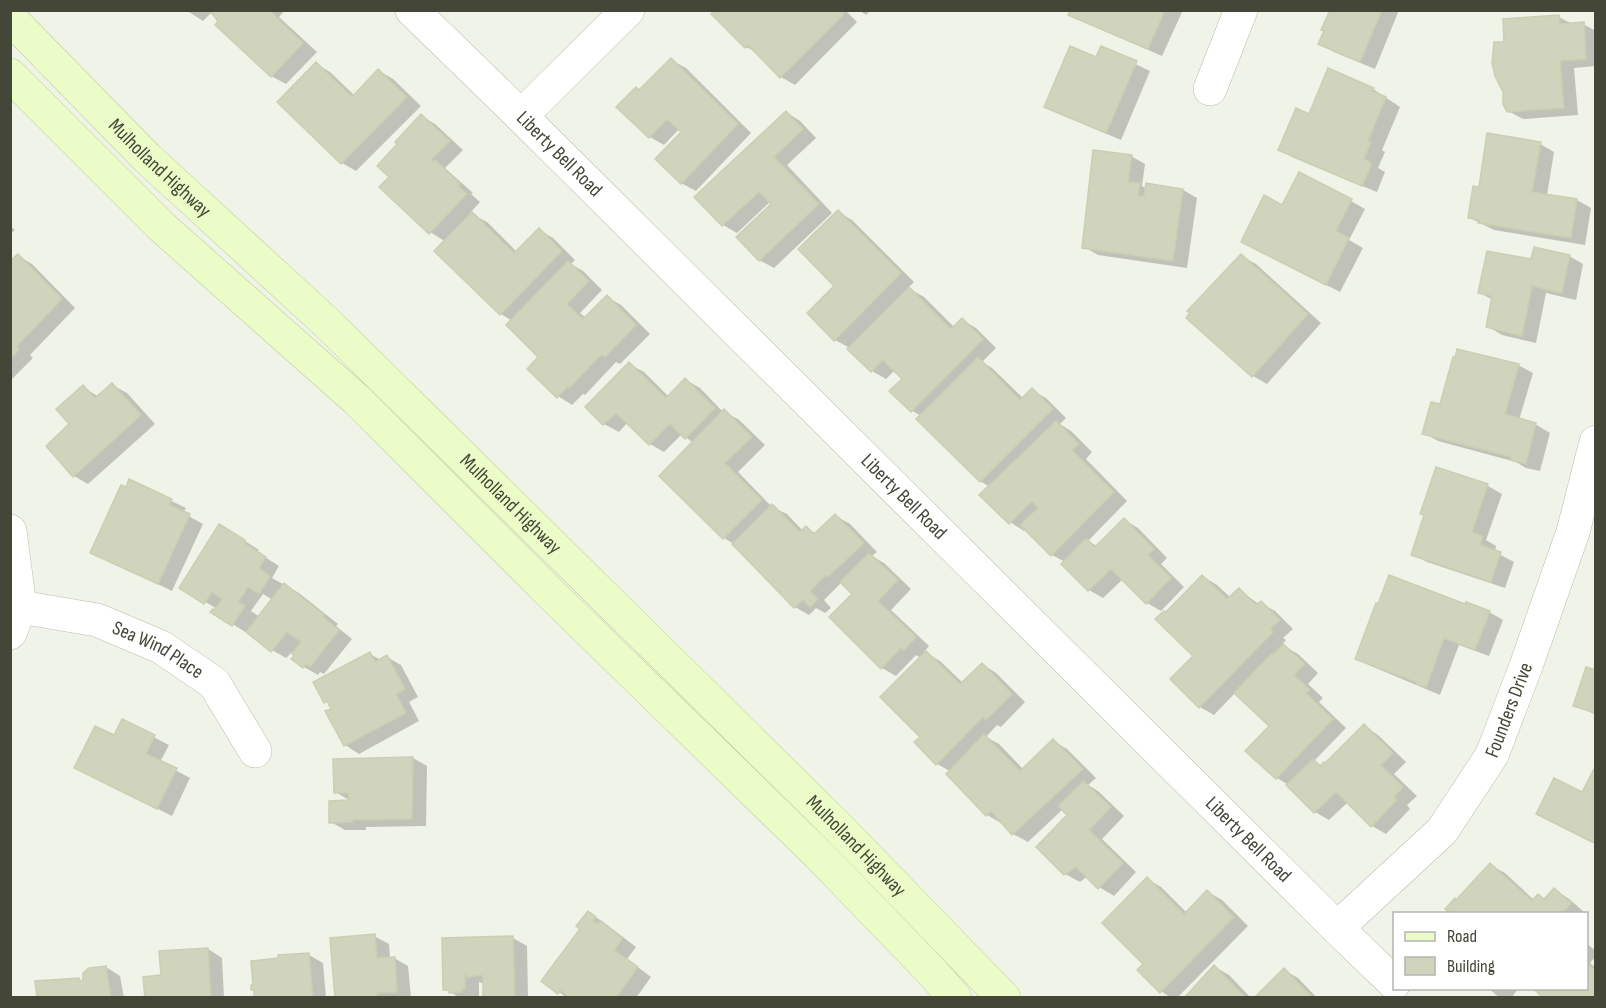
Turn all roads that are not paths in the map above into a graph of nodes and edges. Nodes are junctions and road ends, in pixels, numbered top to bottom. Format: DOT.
graph roads {
  1 [pos="412,10"];
  2 [pos="628,10"];
  3 [pos="1241,10"];
  4 [pos="10,18"];
  5 [pos="10,75"];
  6 [pos="1210,89"];
  7 [pos="521,116"];
  8 [pos="1596,442"];
  9 [pos="10,531"];
  10 [pos="15,620"];
  11 [pos="255,751"];
  12 [pos="1337,928"];
  13 [pos="1393,981"];
  14 [pos="955,998"];
  15 [pos="1004,998"];
  1 -- 7 [label="street, Liberty Bell Road"];
  2 -- 7 [label="street"];
  3 -- 6 [label="street"];
  4 -- 15 [label="main road, Mulholland Highway"];
  5 -- 14 [label="main road, Mulholland Highway"];
  7 -- 12 [label="street, Liberty Bell Road"];
  8 -- 12 [label="street, Founders Drive"];
  9 -- 10 [label="street"];
  10 -- 11 [label="street, Sea Wind Place"];
  12 -- 13 [label="street, Liberty Bell Road"];
}
